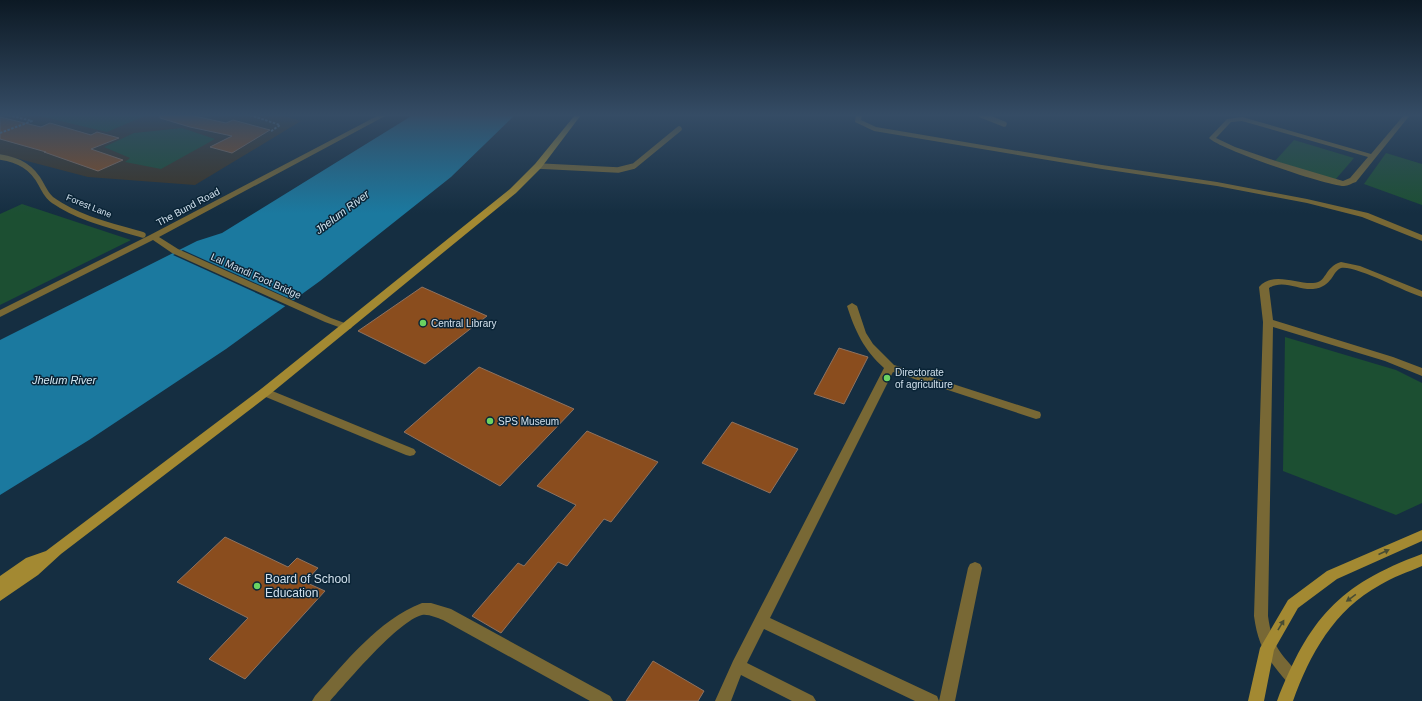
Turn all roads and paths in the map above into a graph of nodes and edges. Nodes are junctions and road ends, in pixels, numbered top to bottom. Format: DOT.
graph roads {
  1 [pos="322,148"];
  2 [pos="552,148"];
  3 [pos="655,148"];
  4 [pos="984,148"];
  5 [pos="1231,148"];
  6 [pos="1343,148"];
  7 [pos="1379,148"];
  8 [pos="1372,156"];
  9 [pos="0,157"];
  10 [pos="538,166"];
  11 [pos="143,234"];
  12 [pos="153,237"];
  13 [pos="1422,238"];
  14 [pos="1422,294"];
  15 [pos="852,306"];
  16 [pos="0,314"];
  17 [pos="1268,322"];
  18 [pos="346,327"];
  19 [pos="890,367"];
  20 [pos="1422,372"];
  21 [pos="265,392"];
  22 [pos="1036,415"];
  23 [pos="410,452"];
  24 [pos="1422,535"];
  25 [pos="56,550"];
  26 [pos="1422,560"];
  27 [pos="975,568"];
  28 [pos="0,584"];
  29 [pos="0,595"];
  30 [pos="761,621"];
  31 [pos="1267,648"];
  32 [pos="738,666"];
  33 [pos="1293,678"];
  34 [pos="320,701"];
  35 [pos="605,701"];
  36 [pos="723,701"];
  37 [pos="808,701"];
  38 [pos="932,701"];
  39 [pos="947,701"];
  40 [pos="1256,701"];
  41 [pos="1285,701"];
  1 -- 12 [label="street, The Bund Road"];
  2 -- 10 [label="main road"];
  3 -- 10 [label="lane"];
  4 -- 13 [label="street"];
  5 -- 8 [label="street"];
  6 -- 8 [label="street"];
  7 -- 8 [label="street"];
  9 -- 11 [label="lane, Forest Lane"];
  10 -- 18 [label="main road"];
  12 -- 16 [label="street, The Bund Road"];
  12 -- 18 [label="street, Lal Mandi Foot Bridge"];
  14 -- 17 [label="street"];
  15 -- 19 [label="street"];
  17 -- 20 [label="street"];
  17 -- 31 [label="street"];
  18 -- 21 [label="main road"];
  19 -- 22 [label="street"];
  19 -- 30 [label="street"];
  21 -- 23 [label="street"];
  21 -- 25 [label="main road"];
  31 -- 24 [label="main road, one-way"];
  25 -- 28 [label="main road"];
  25 -- 29 [label="main road"];
  26 -- 33 [label="main road, one-way"];
  27 -- 39 [label="street"];
  30 -- 32 [label="street"];
  30 -- 38 [label="street"];
  31 -- 33 [label="street"];
  31 -- 40 [label="main road"];
  32 -- 36 [label="street"];
  32 -- 37 [label="street"];
  33 -- 41 [label="main road"];
  34 -- 35 [label="street"];
}
